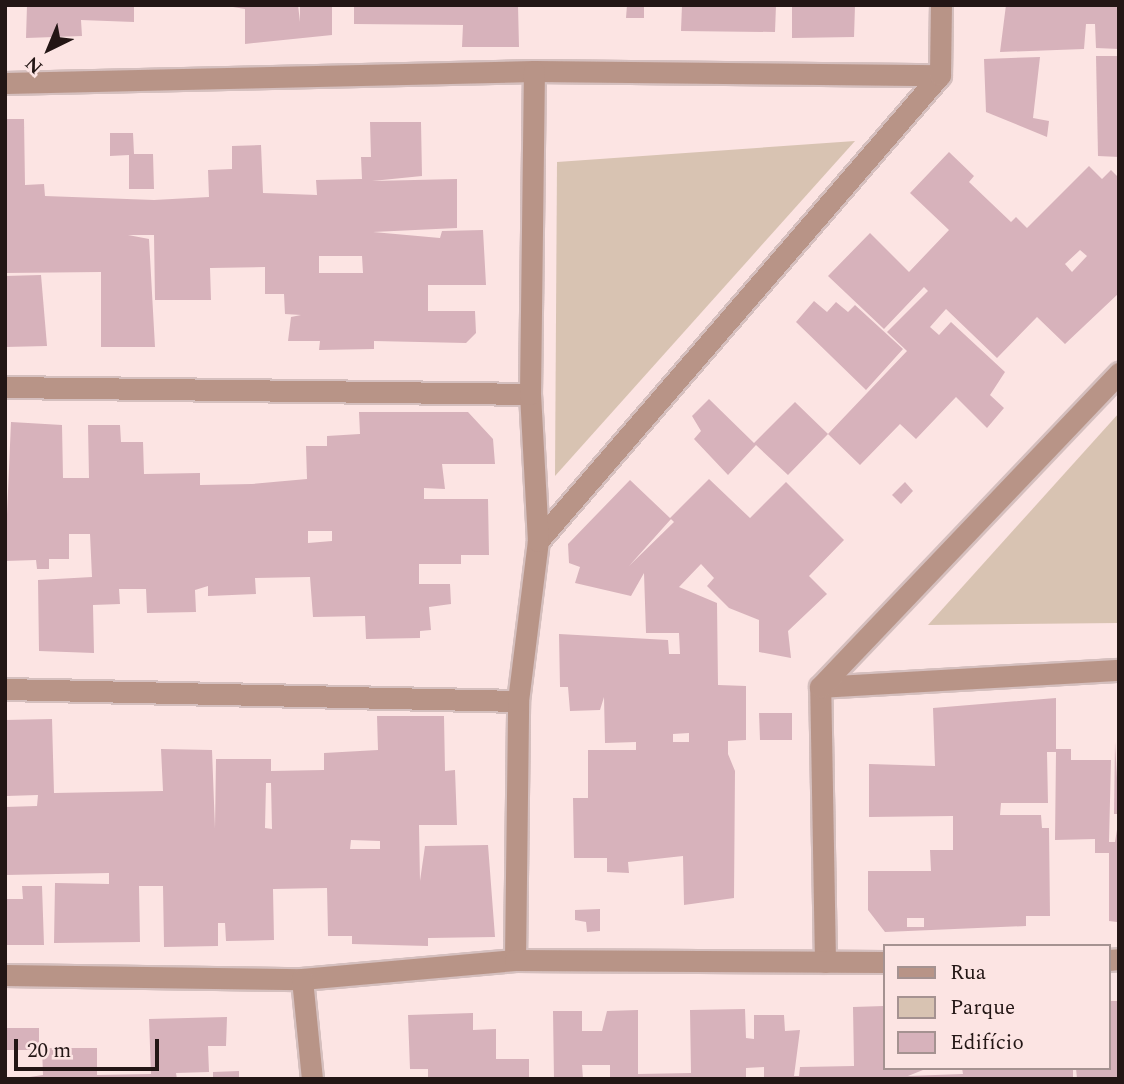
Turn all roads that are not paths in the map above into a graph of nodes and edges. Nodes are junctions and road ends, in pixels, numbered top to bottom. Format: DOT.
graph roads {
  1 [pos="941,5"];
  2 [pos="534,71"];
  3 [pos="940,75"];
  4 [pos="5,83"];
  5 [pos="1119,373"];
  6 [pos="5,387"];
  7 [pos="530,394"];
  8 [pos="538,541"];
  9 [pos="1119,670"];
  10 [pos="820,687"];
  11 [pos="5,690"];
  12 [pos="518,701"];
  13 [pos="515,960"];
  14 [pos="825,962"];
  15 [pos="883,962"];
  16 [pos="5,975"];
  17 [pos="302,979"];
  18 [pos="312,1079"];
  1 -- 3 [label="street"];
  2 -- 3 [label="street"];
  2 -- 4 [label="street"];
  2 -- 7 [label="street"];
  3 -- 8 [label="street"];
  5 -- 10 [label="street"];
  6 -- 7 [label="street"];
  7 -- 8 [label="street"];
  8 -- 12 [label="street"];
  9 -- 10 [label="street"];
  10 -- 14 [label="street"];
  11 -- 12 [label="street"];
  12 -- 13 [label="street"];
  13 -- 14 [label="street"];
  13 -- 17 [label="street"];
  14 -- 15 [label="street"];
  16 -- 17 [label="street"];
  17 -- 18 [label="street"];
}
